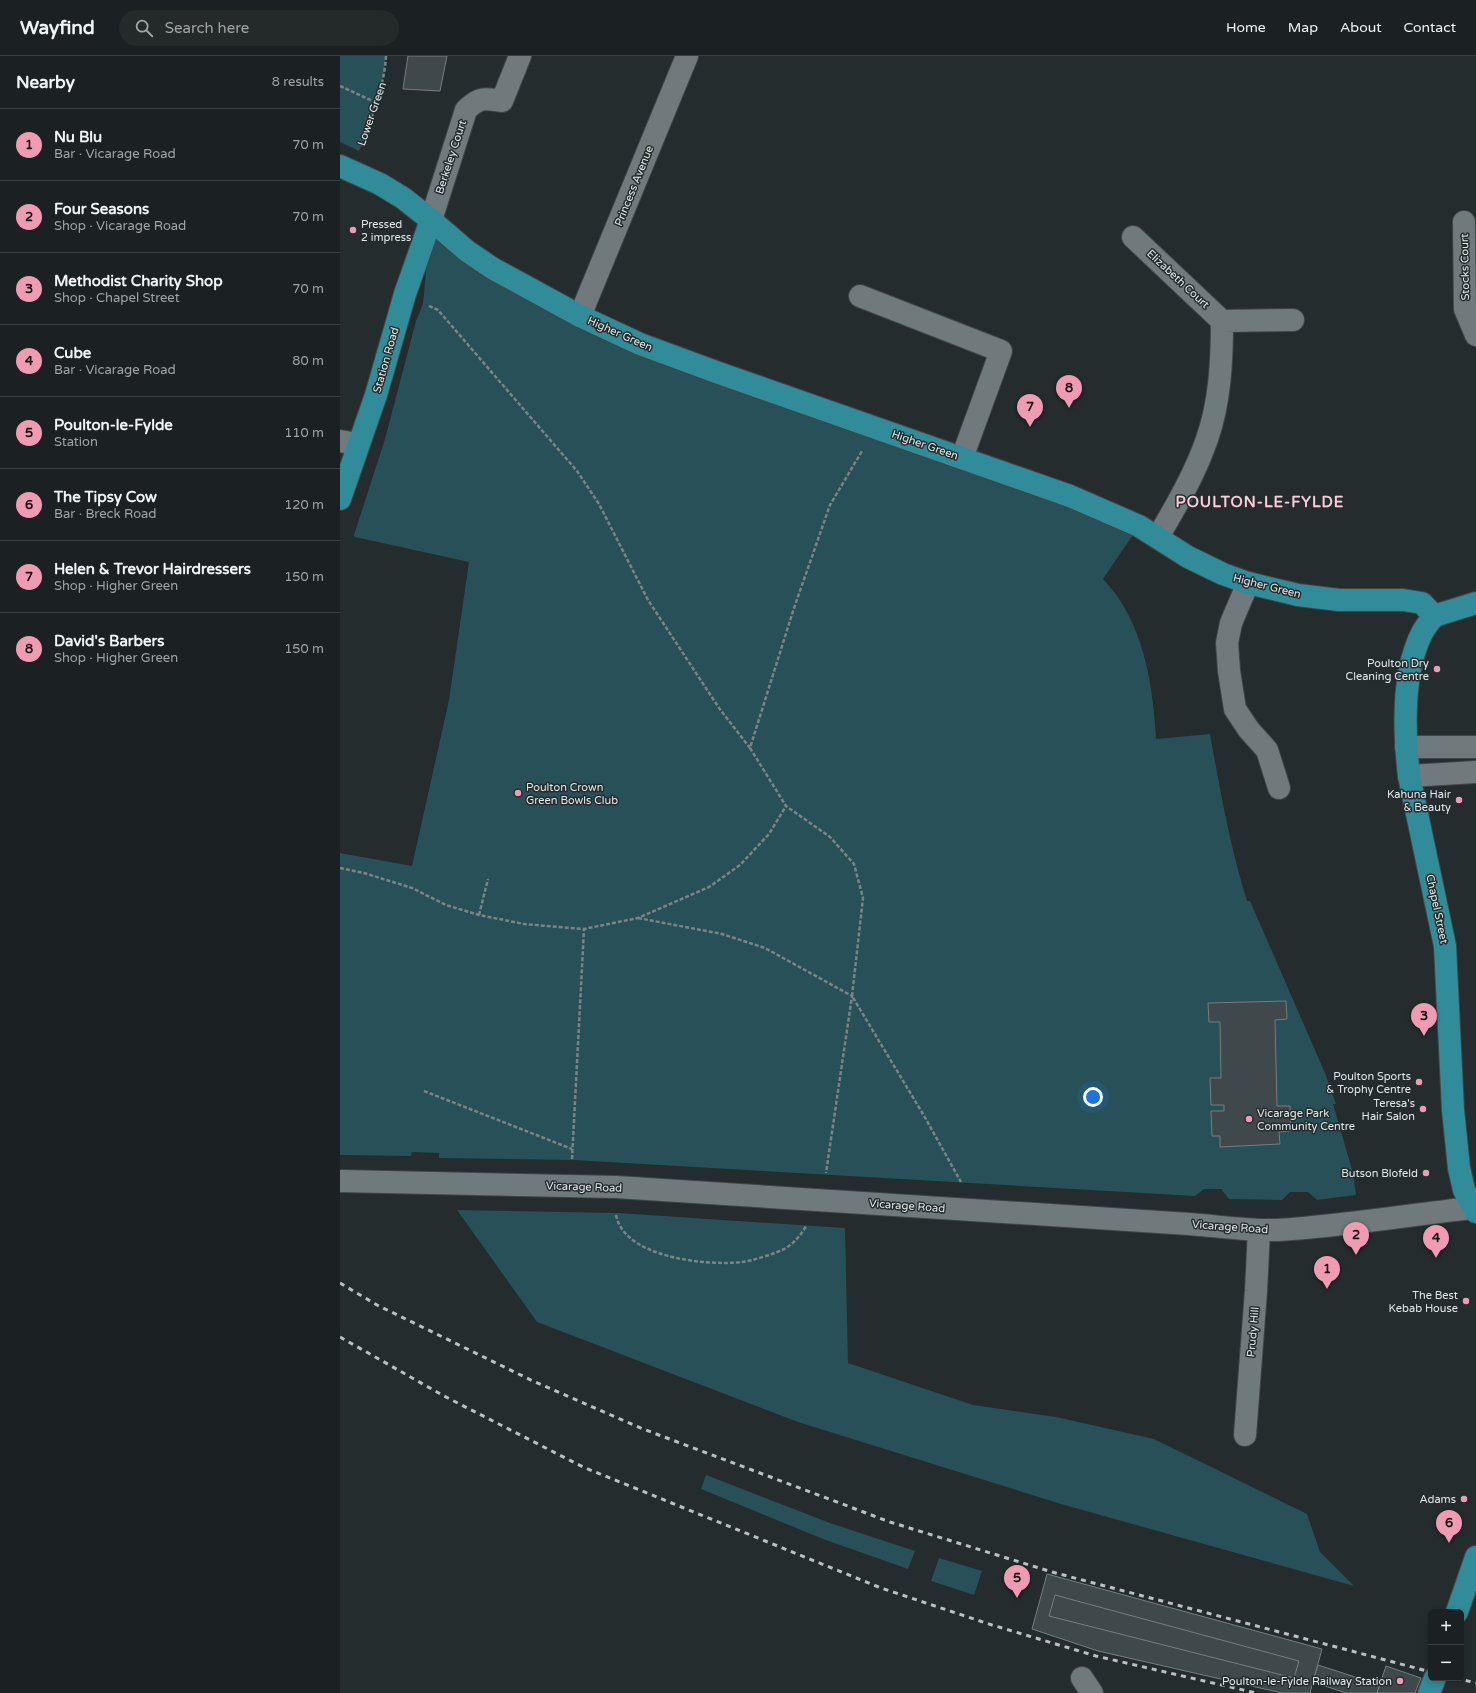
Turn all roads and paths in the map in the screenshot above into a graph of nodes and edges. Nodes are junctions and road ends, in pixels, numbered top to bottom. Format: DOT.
graph roads {
  1 [pos="386,56"];
  2 [pos="520,56"];
  3 [pos="688,56"];
  4 [pos="340,86"];
  5 [pos="377,103"];
  6 [pos="346,169"];
  7 [pos="431,220"];
  8 [pos="1464,222"];
  9 [pos="1133,237"];
  10 [pos="405,294"];
  11 [pos="860,296"];
  12 [pos="580,316"];
  13 [pos="1293,320"];
  14 [pos="1222,321"];
  15 [pos="1476,335"];
  16 [pos="876,428"];
  17 [pos="349,442"];
  18 [pos="962,458"];
  19 [pos="340,499"];
  20 [pos="1158,538"];
  21 [pos="1248,583"];
  22 [pos="1476,603"];
  23 [pos="1434,616"];
  24 [pos="1406,747"];
  25 [pos="1476,747"];
  26 [pos="750,748"];
  27 [pos="1476,772"];
  28 [pos="1409,776"];
  29 [pos="1279,788"];
  30 [pos="786,806"];
  31 [pos="340,868"];
  32 [pos="488,879"];
  33 [pos="480,916"];
  34 [pos="638,918"];
  35 [pos="584,929"];
  36 [pos="852,996"];
  37 [pos="424,1091"];
  38 [pos="572,1149"];
  39 [pos="340,1181"];
  40 [pos="571,1186"];
  41 [pos="616,1187"];
  42 [pos="816,1200"];
  43 [pos="1475,1209"];
  44 [pos="976,1210"];
  45 [pos="1259,1230"];
  46 [pos="1245,1434"];
  47 [pos="1476,1557"];
  48 [pos="1471,1590"];
  49 [pos="1459,1609"];
  50 [pos="1434,1681"];
  51 [pos="1430,1693"];
  1 -- 5 [label="path, Lower Green"];
  2 -- 7 [label="street, Berkeley Court"];
  3 -- 12 [label="street, Princess Avenue"];
  4 -- 5 [label="path"];
  5 -- 6 [label="path, Lower Green"];
  6 -- 7 [label="main road"];
  7 -- 10 [label="main road, Station Road"];
  7 -- 12 [label="main road, Higher Green"];
  8 -- 15 [label="street, Stocks Court"];
  9 -- 14 [label="street, Elizabeth Court"];
  10 -- 17 [label="main road, Station Road"];
  10 -- 26 [label="path"];
  11 -- 18 [label="street"];
  12 -- 16 [label="main road, Higher Green"];
  13 -- 14 [label="street"];
  14 -- 20 [label="street"];
  16 -- 18 [label="main road, Higher Green"];
  16 -- 26 [label="path"];
  17 -- 19 [label="main road, Station Road"];
  18 -- 20 [label="main road, Higher Green"];
  20 -- 21 [label="main road, Higher Green"];
  21 -- 23 [label="main road, Higher Green"];
  21 -- 29 [label="street"];
  22 -- 23 [label="main road"];
  23 -- 24 [label="main road, Chapel Street"];
  24 -- 25 [label="street"];
  24 -- 28 [label="main road, Chapel Street"];
  26 -- 30 [label="path"];
  27 -- 28 [label="street"];
  28 -- 43 [label="main road, Chapel Street"];
  30 -- 34 [label="path"];
  30 -- 36 [label="path"];
  31 -- 33 [label="path"];
  32 -- 33 [label="path"];
  33 -- 35 [label="path"];
  34 -- 35 [label="path"];
  34 -- 36 [label="path"];
  35 -- 38 [label="path"];
  36 -- 42 [label="path"];
  36 -- 44 [label="path"];
  37 -- 38 [label="path"];
  38 -- 40 [label="path"];
  39 -- 40 [label="street, Vicarage Road"];
  40 -- 41 [label="street, Vicarage Road"];
  41 -- 42 [label="street, Vicarage Road"];
  41 -- 42 [label="path"];
  42 -- 44 [label="street, Vicarage Road"];
  43 -- 45 [label="street, Vicarage Road"];
  44 -- 45 [label="street, Vicarage Road"];
  45 -- 46 [label="street, Prudy Hill"];
  47 -- 48 [label="main road"];
  48 -- 49 [label="main road"];
  50 -- 51 [label="main road"];
}
